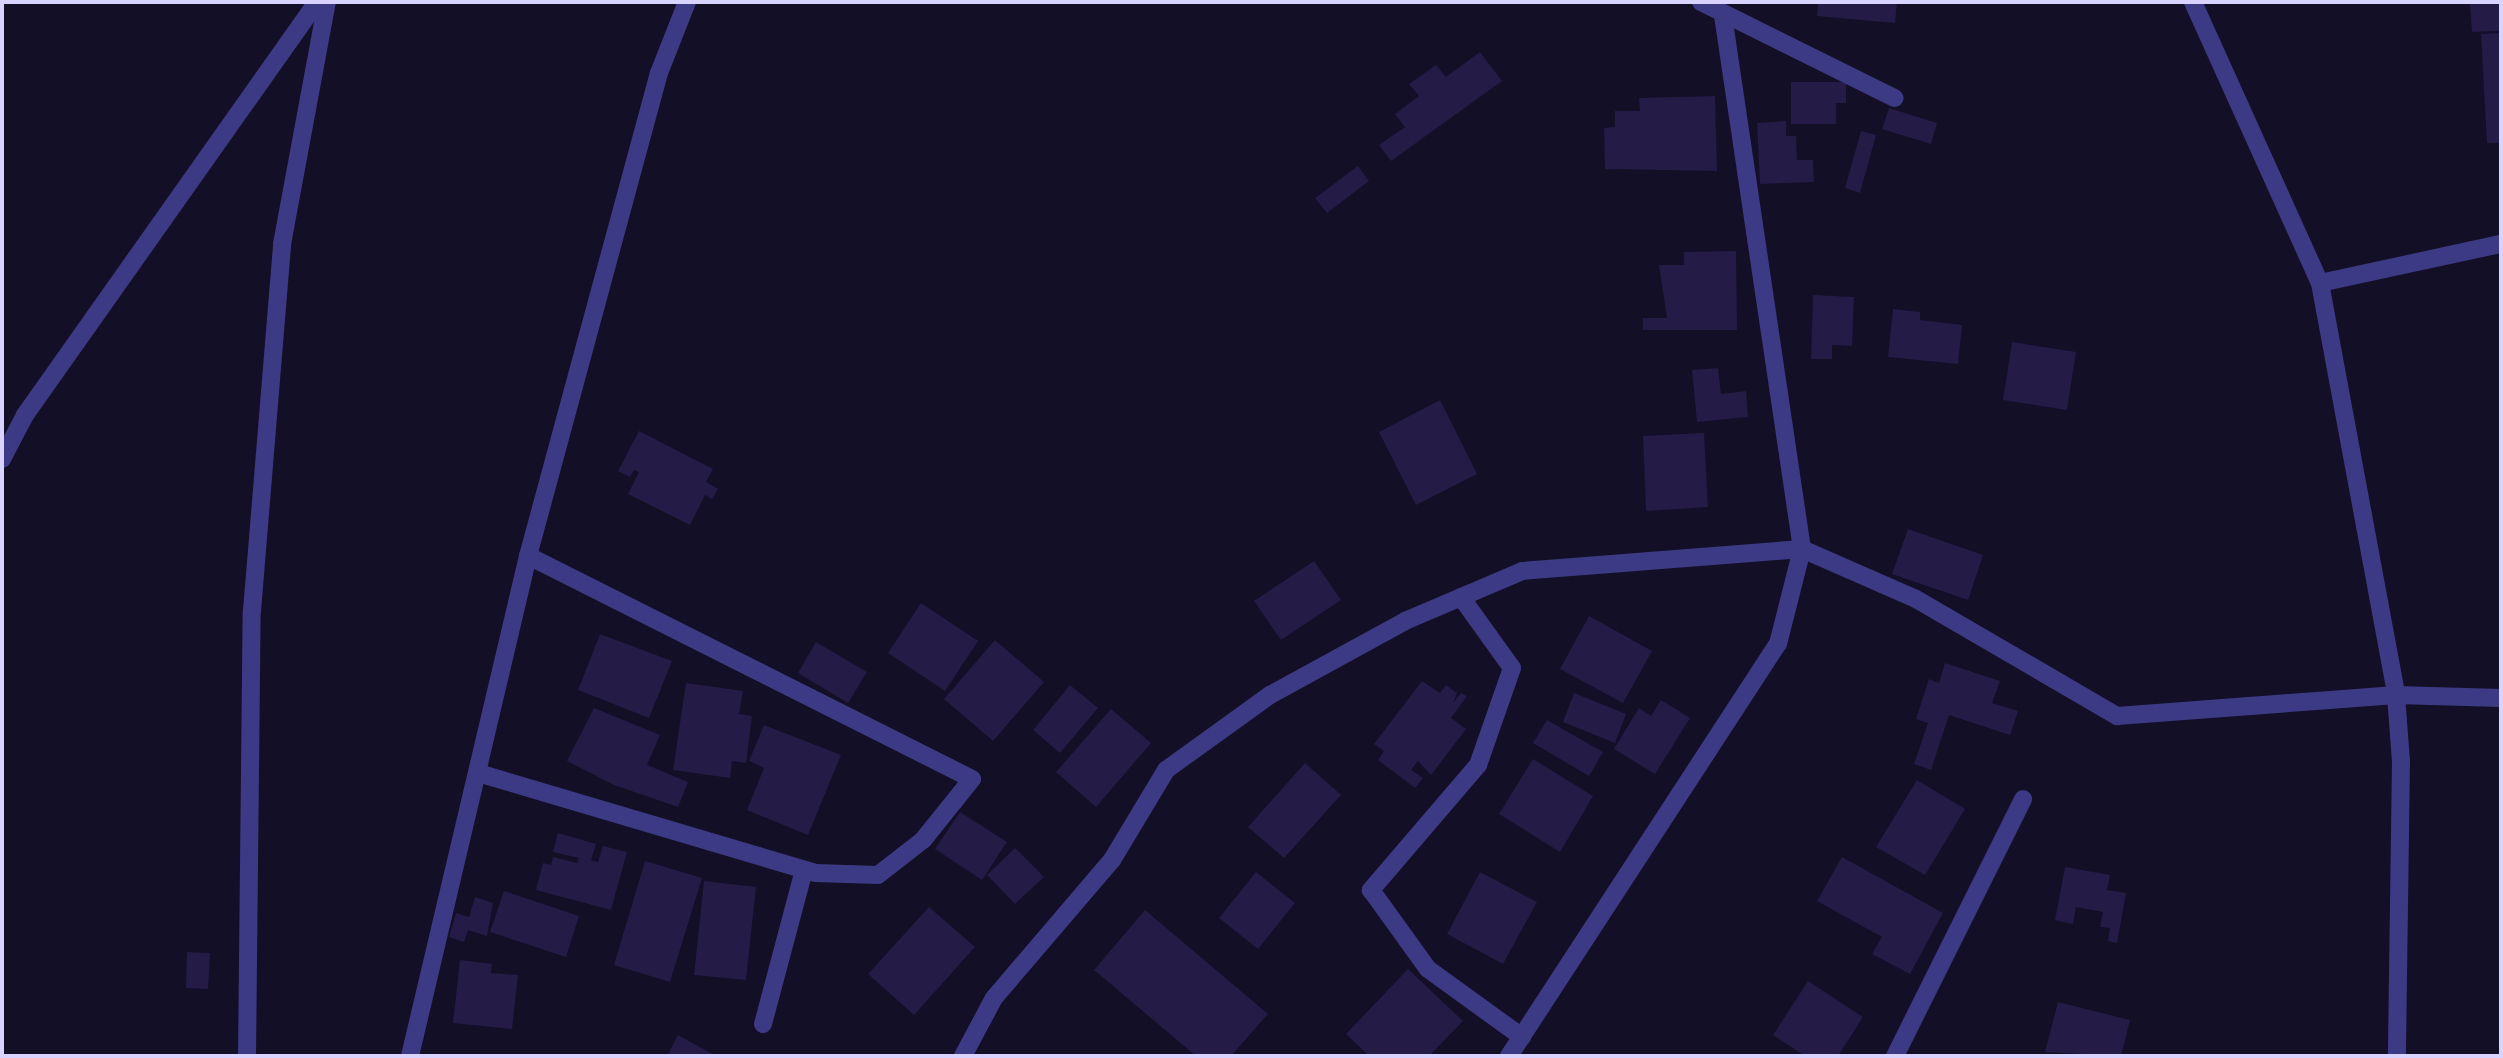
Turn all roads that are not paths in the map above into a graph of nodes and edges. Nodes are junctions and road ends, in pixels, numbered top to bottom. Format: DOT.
graph roads {
  1 [pos="317,2"];
  2 [pos="327,2"];
  3 [pos="687,2"];
  4 [pos="1701,2"];
  5 [pos="2193,2"];
  6 [pos="1723,15"];
  7 [pos="1894,98"];
  8 [pos="2501,244"];
  9 [pos="2319,284"];
  10 [pos="2,459"];
  11 [pos="1802,549"];
  12 [pos="528,556"];
  13 [pos="1461,597"];
  14 [pos="2396,695"];
  15 [pos="2501,698"];
  16 [pos="478,773"];
  17 [pos="2023,799"];
  18 [pos="804,870"];
  19 [pos="763,1024"];
  20 [pos="1522,1037"];
  21 [pos="247,1056"];
  22 [pos="410,1056"];
  23 [pos="963,1056"];
  24 [pos="1510,1056"];
  25 [pos="1895,1056"];
  26 [pos="2397,1056"];
  1 -- 10 [label="street"];
  2 -- 21 [label="street"];
  3 -- 12 [label="street"];
  4 -- 6 [label="street"];
  5 -- 9 [label="street"];
  6 -- 7 [label="street"];
  6 -- 11 [label="street"];
  8 -- 9 [label="street"];
  9 -- 14 [label="street"];
  11 -- 13 [label="street"];
  11 -- 14 [label="street"];
  11 -- 20 [label="street"];
  12 -- 16 [label="street"];
  12 -- 18 [label="street"];
  13 -- 20 [label="street"];
  13 -- 23 [label="street"];
  14 -- 15 [label="street"];
  14 -- 26 [label="street"];
  16 -- 18 [label="street"];
  16 -- 22 [label="street"];
  17 -- 25 [label="street"];
  18 -- 19 [label="street"];
  20 -- 24 [label="street"];
}
